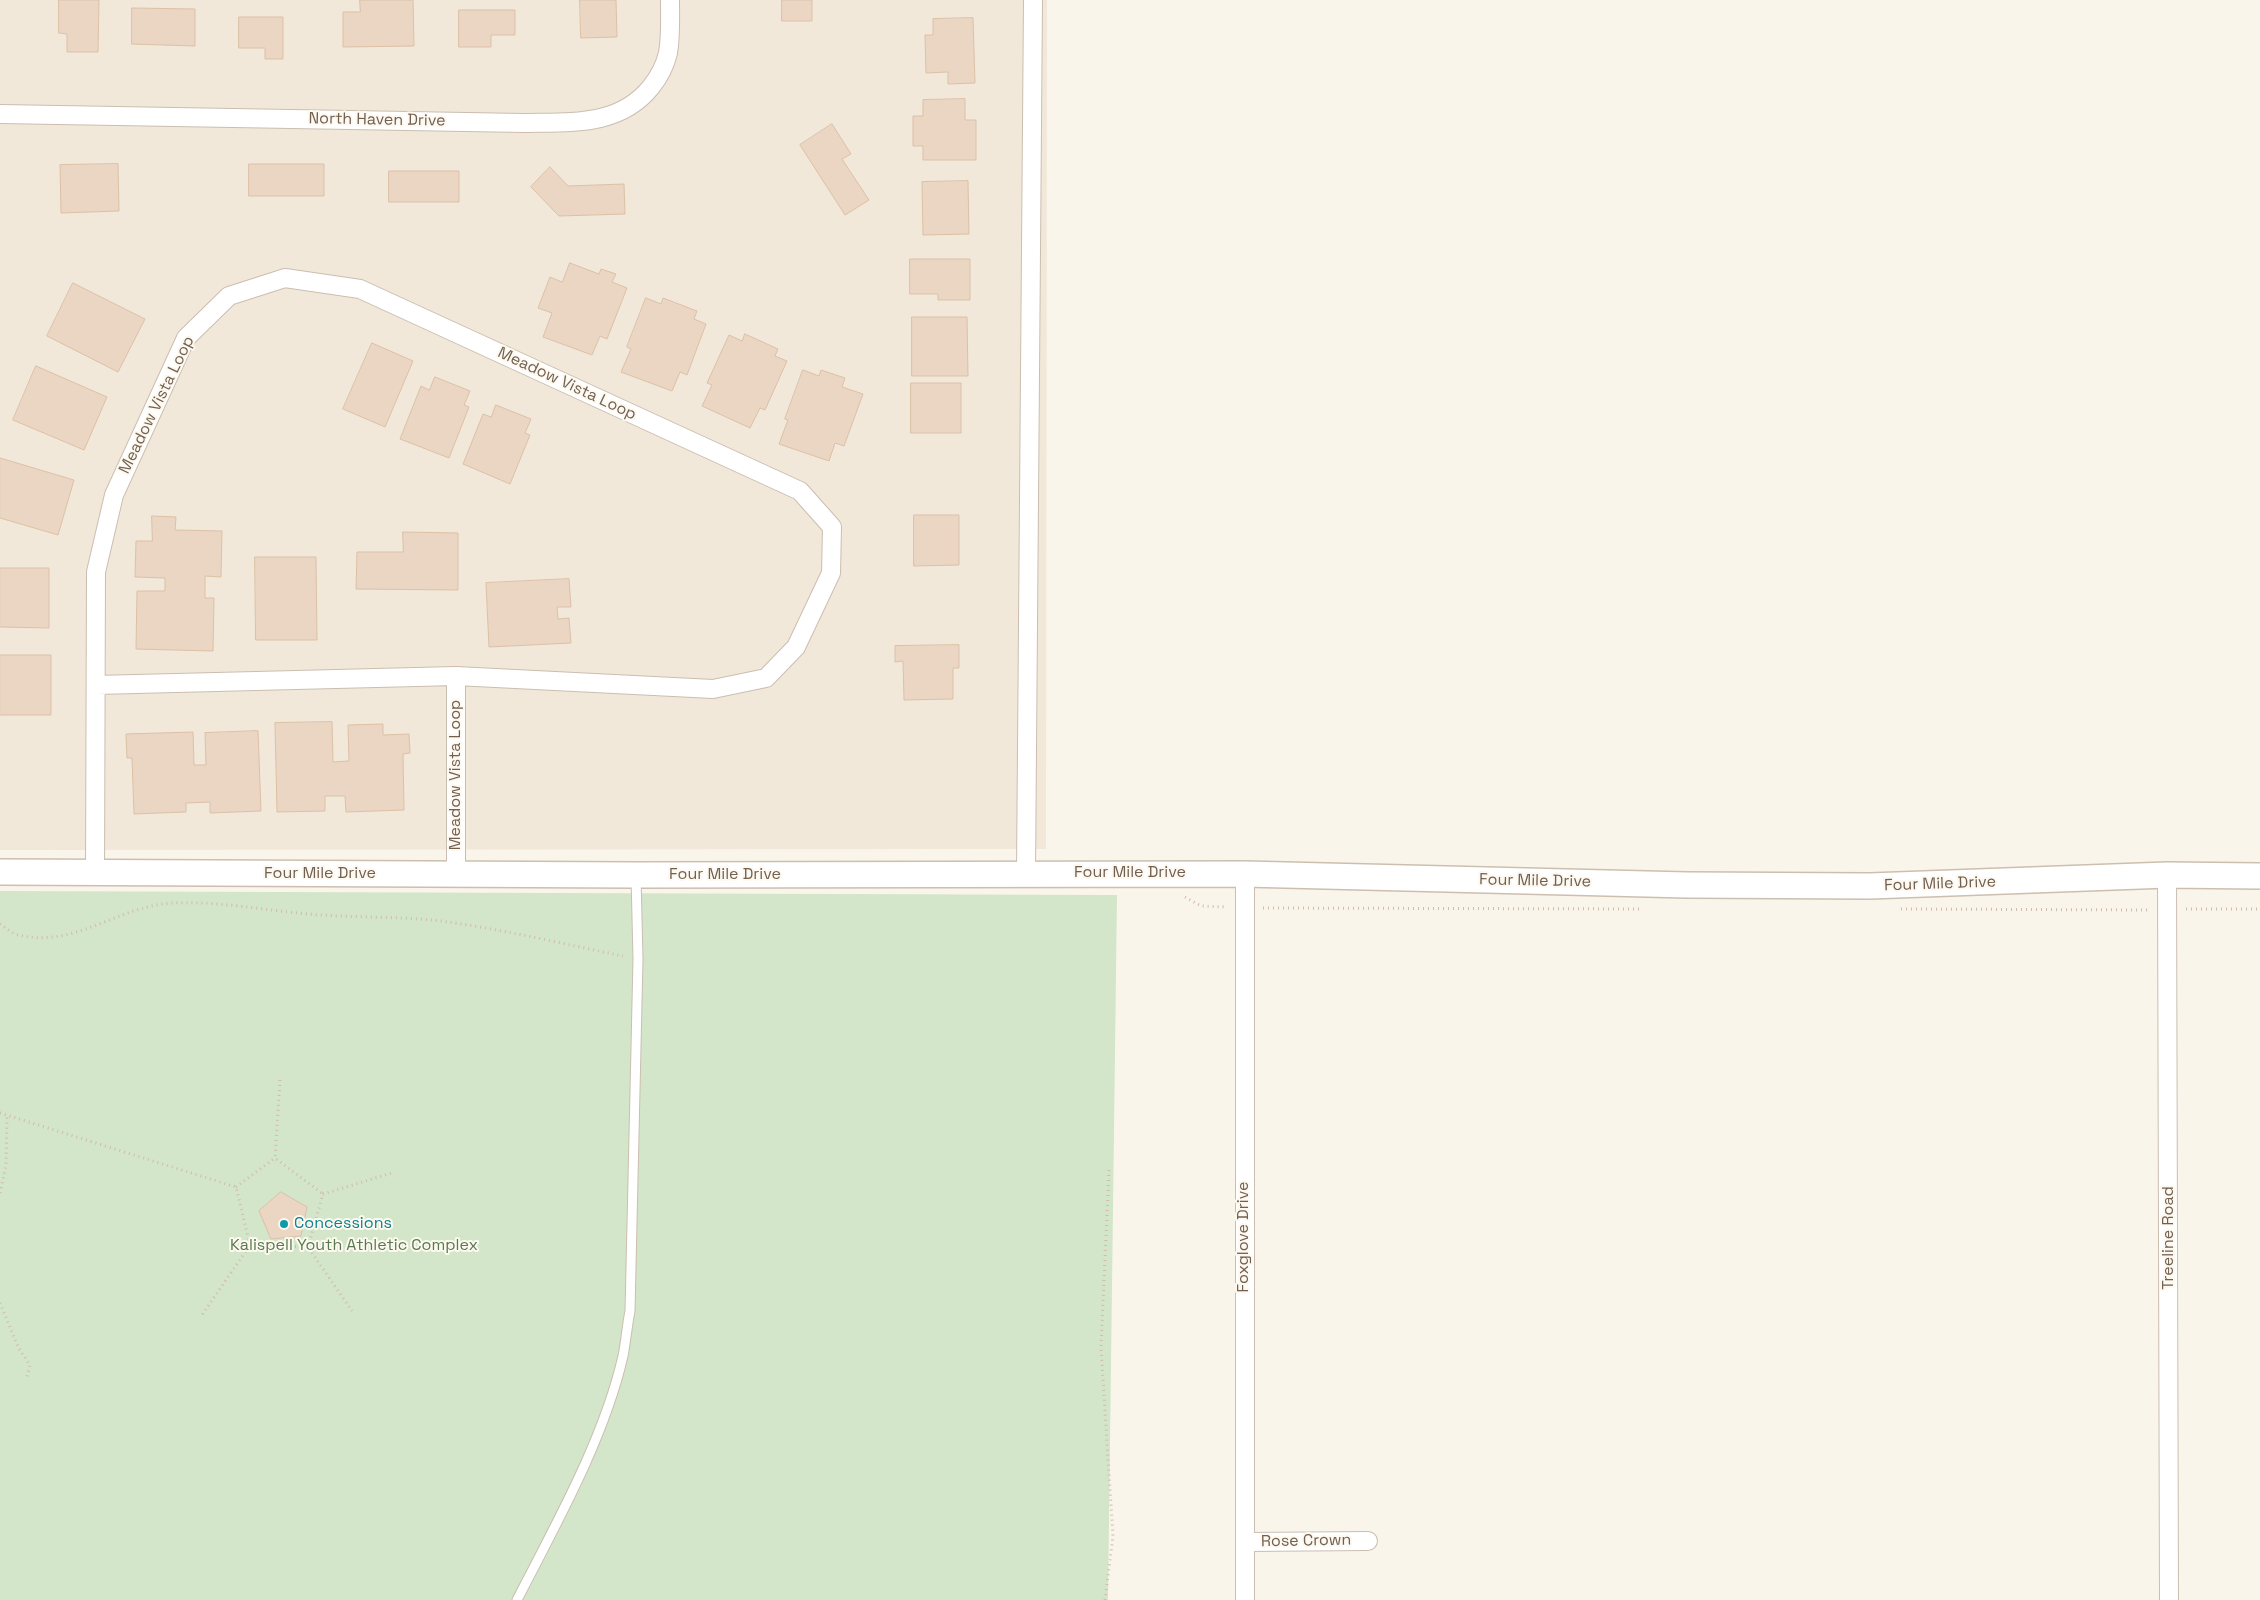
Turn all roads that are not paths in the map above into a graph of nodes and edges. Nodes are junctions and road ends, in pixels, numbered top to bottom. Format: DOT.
graph roads {
  1 [pos="670,0"];
  2 [pos="1033,0"];
  3 [pos="0,114"];
  4 [pos="456,676"];
  5 [pos="96,685"];
  6 [pos="0,872"];
  7 [pos="95,872"];
  8 [pos="1026,873"];
  9 [pos="456,874"];
  10 [pos="1245,874"];
  11 [pos="636,875"];
  12 [pos="2168,875"];
  13 [pos="2260,876"];
  14 [pos="1368,1540"];
  15 [pos="1244,1542"];
  16 [pos="517,1600"];
  17 [pos="1245,1600"];
  18 [pos="2169,1600"];
  1 -- 3 [label="street, North Haven Drive"];
  2 -- 8 [label="street"];
  4 -- 5 [label="street, Meadow Vista Loop"];
  4 -- 5 [label="street, Meadow Vista Loop"];
  4 -- 9 [label="street, Meadow Vista Loop"];
  5 -- 7 [label="street, Meadow Vista Loop"];
  6 -- 7 [label="street, Four Mile Drive"];
  7 -- 9 [label="street, Four Mile Drive"];
  8 -- 10 [label="street, Four Mile Drive"];
  8 -- 11 [label="street, Four Mile Drive"];
  9 -- 11 [label="street, Four Mile Drive"];
  10 -- 12 [label="street, Four Mile Drive"];
  10 -- 15 [label="street, Foxglove Drive"];
  11 -- 16 [label="lane"];
  12 -- 13 [label="street, Four Mile Drive"];
  12 -- 18 [label="street, Treeline Road"];
  14 -- 15 [label="street, Rose Crown"];
  15 -- 17 [label="street, Foxglove Drive"];
}
